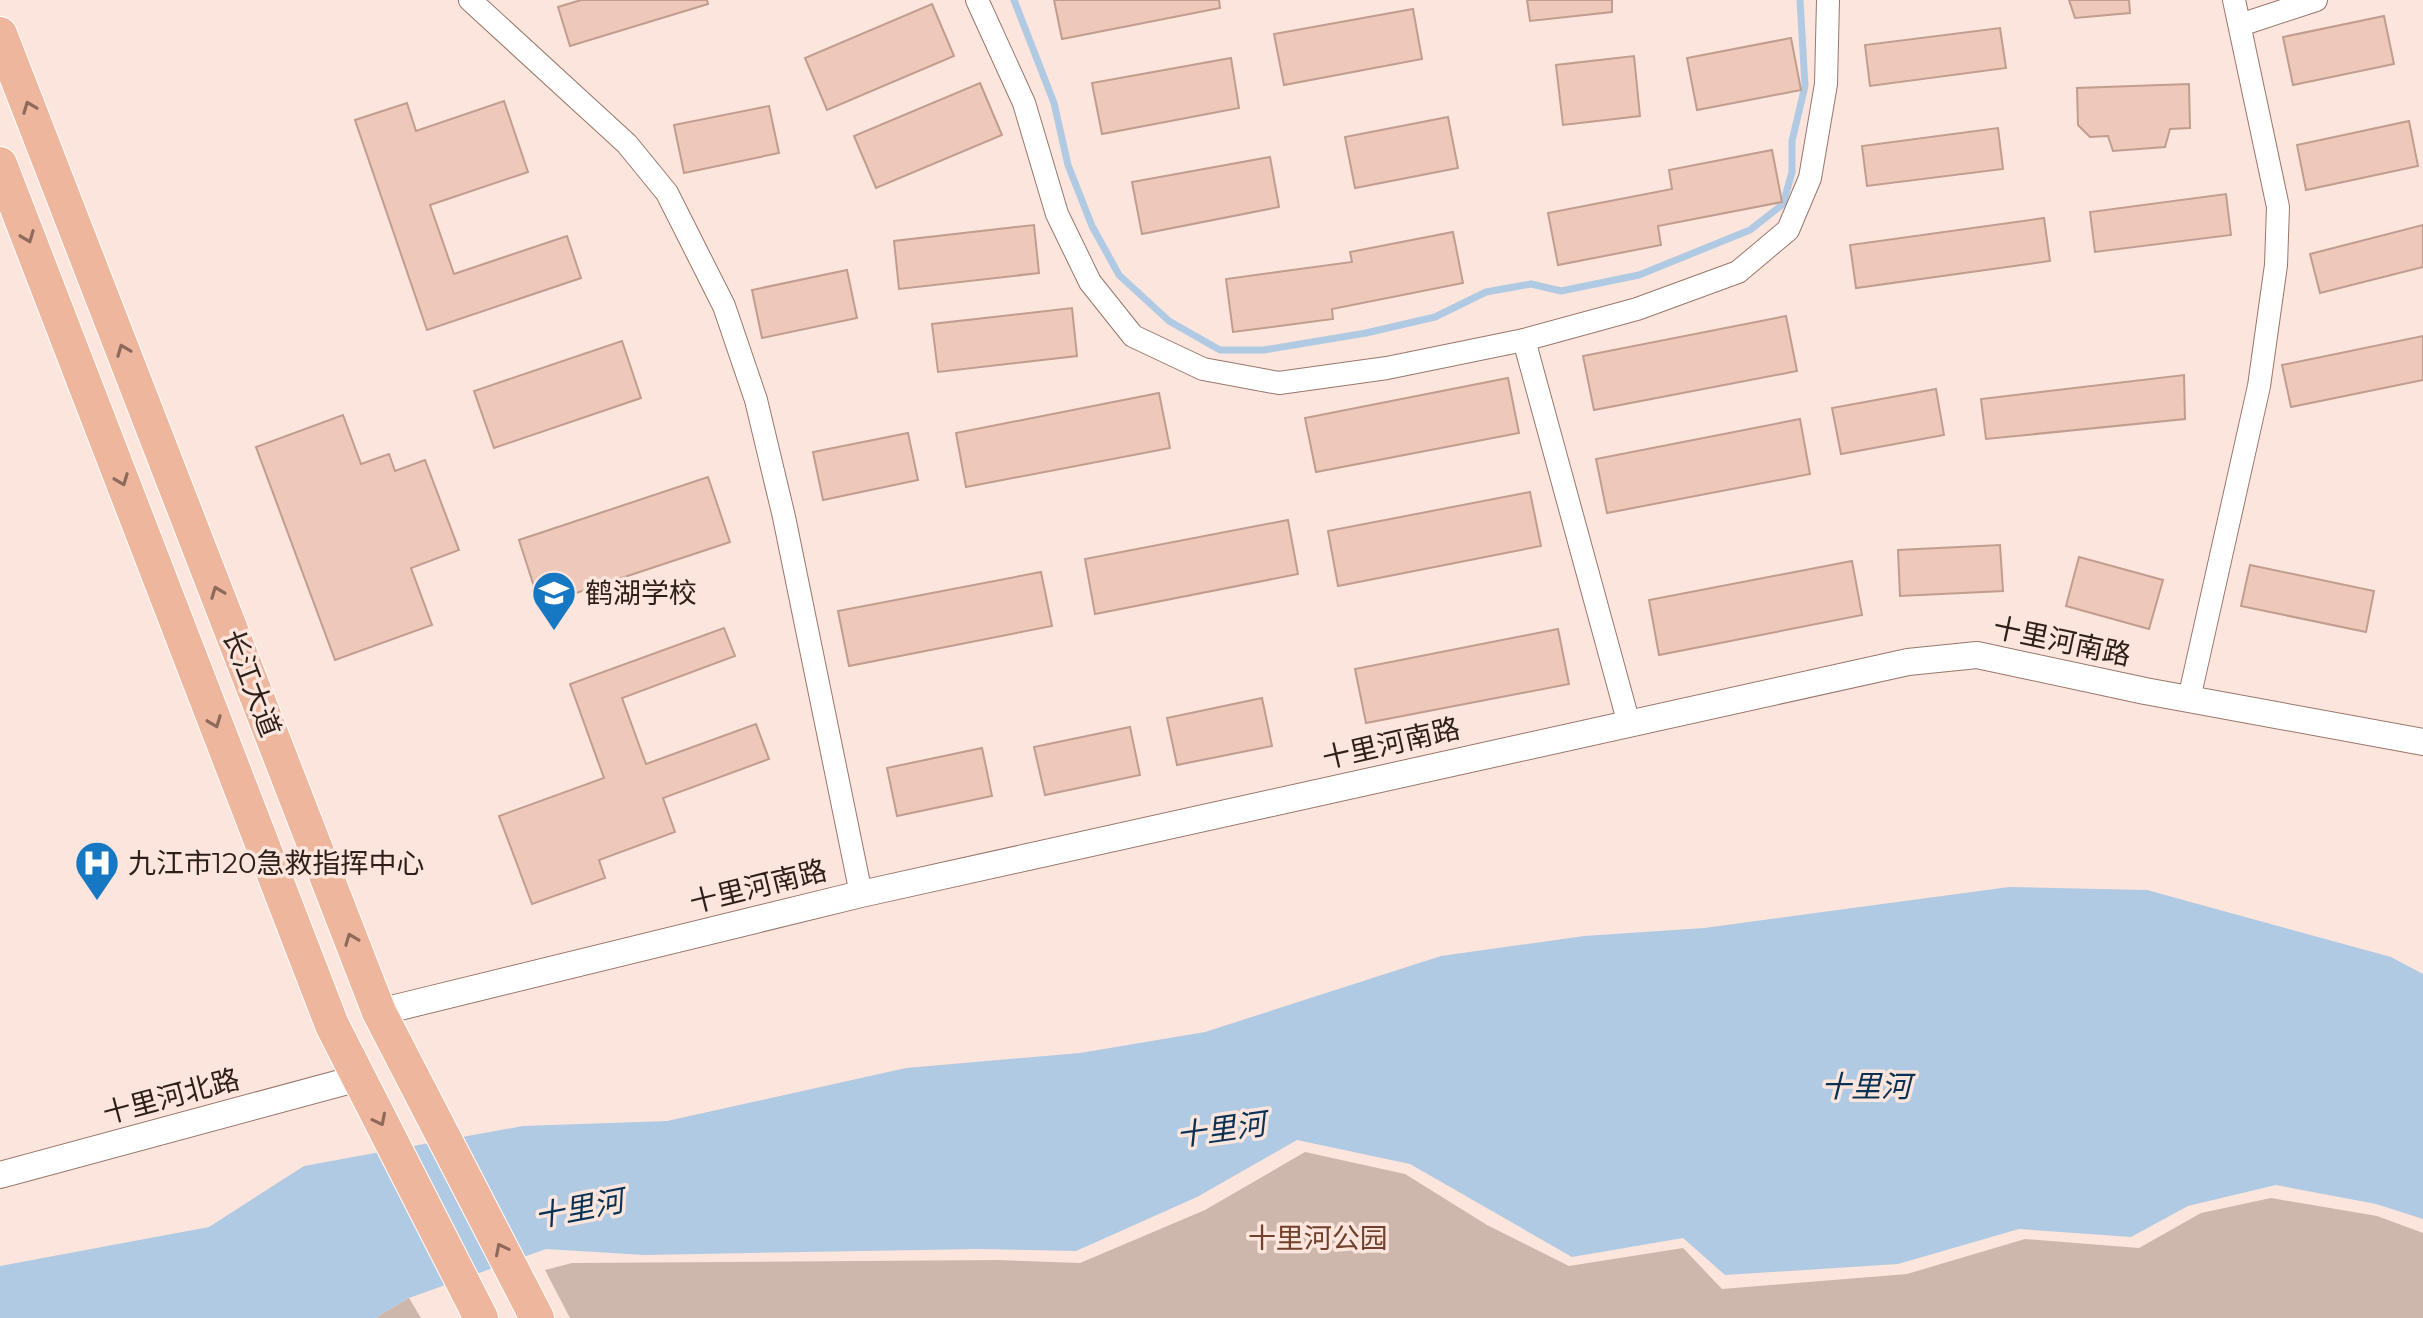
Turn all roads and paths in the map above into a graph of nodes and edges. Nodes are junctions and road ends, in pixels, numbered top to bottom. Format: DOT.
graph roads {
  1 [pos="470,0"];
  2 [pos="977,0"];
  3 [pos="1828,0"];
  4 [pos="2234,0"];
  5 [pos="2316,0"];
  6 [pos="2240,25"];
  7 [pos="0,34"];
  8 [pos="0,164"];
  9 [pos="1524,340"];
  10 [pos="2189,699"];
  11 [pos="1629,724"];
  12 [pos="2423,742"];
  13 [pos="861,894"];
  14 [pos="379,1012"];
  15 [pos="359,1078"];
  16 [pos="0,1175"];
  17 [pos="481,1318"];
  18 [pos="537,1318"];
  1 -- 13 [label="street"];
  2 -- 9 [label="street"];
  3 -- 9 [label="street"];
  4 -- 6 [label="street"];
  5 -- 6 [label="street"];
  6 -- 10 [label="street"];
  14 -- 7 [label="main road, 长江大道, one-way"];
  8 -- 15 [label="main road, 长江大道, one-way"];
  9 -- 11 [label="street"];
  10 -- 11 [label="street, 十里河南路"];
  10 -- 12 [label="street, 十里河南路"];
  11 -- 13 [label="street, 十里河南路"];
  13 -- 14 [label="street, 十里河南路"];
  18 -- 14 [label="main road, 长江大道, one-way"];
  15 -- 16 [label="street, 十里河北路"];
  15 -- 17 [label="main road, 长江大道, one-way"];
}
